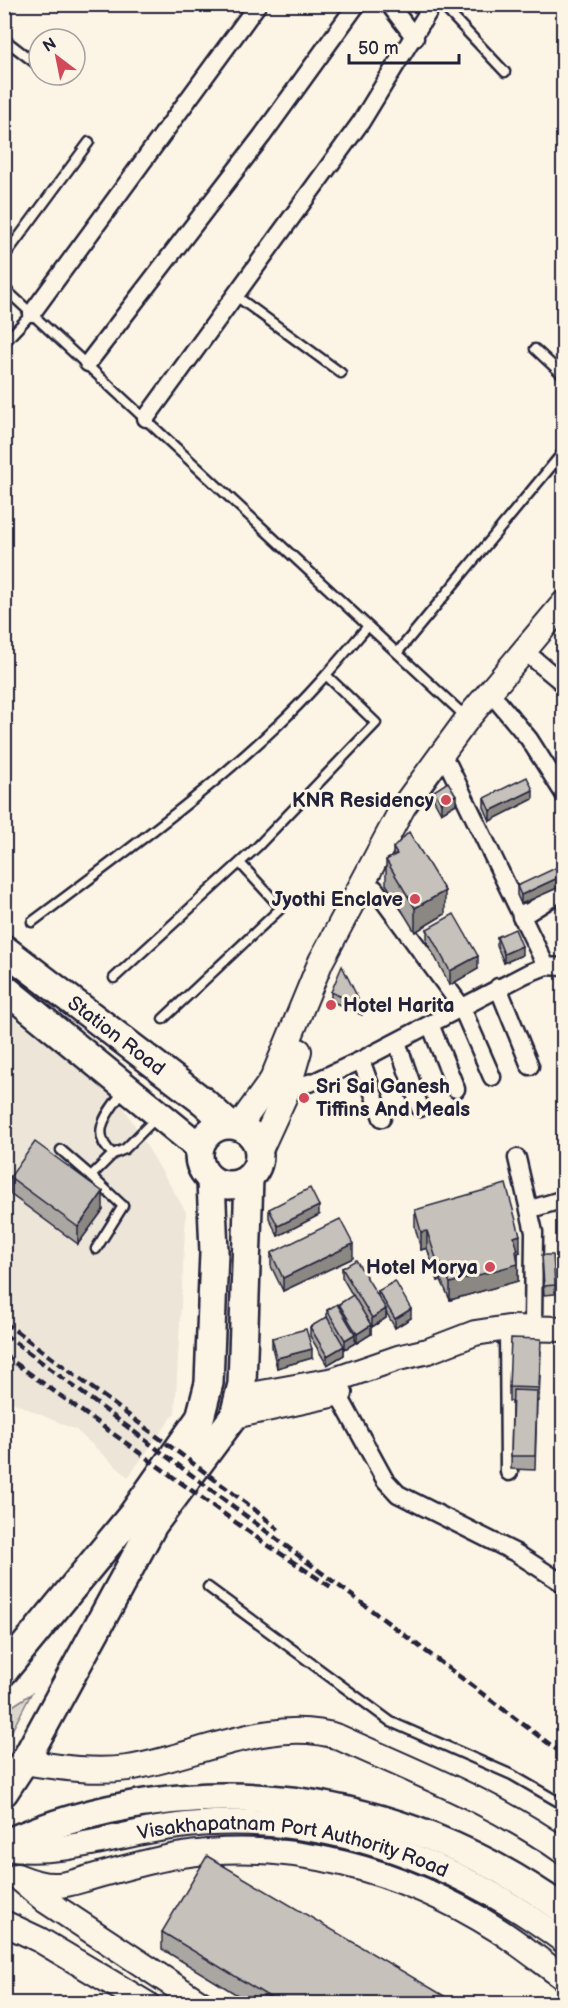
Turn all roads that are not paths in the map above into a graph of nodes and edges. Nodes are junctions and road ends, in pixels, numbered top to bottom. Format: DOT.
graph roads {
  1 [pos="11,4"];
  2 [pos="258,4"];
  3 [pos="357,4"];
  4 [pos="389,4"];
  5 [pos="433,4"];
  6 [pos="441,4"];
  7 [pos="4,8"];
  8 [pos="415,38"];
  9 [pos="4,39"];
  10 [pos="27,57"];
  11 [pos="505,72"];
  12 [pos="89,142"];
  13 [pos="4,257"];
  14 [pos="4,288"];
  15 [pos="236,296"];
  16 [pos="32,313"];
  17 [pos="4,344"];
  18 [pos="535,349"];
  19 [pos="88,363"];
  20 [pos="341,373"];
  21 [pos="564,376"];
  22 [pos="146,418"];
  23 [pos="564,451"];
  24 [pos="564,603"];
  25 [pos="564,622"];
  26 [pos="368,626"];
  27 [pos="397,653"];
  28 [pos="534,659"];
  29 [pos="326,675"];
  30 [pos="564,684"];
  31 [pos="499,704"];
  32 [pos="468,718"];
  33 [pos="444,761"];
  34 [pos="564,794"];
  35 [pos="240,863"];
  36 [pos="375,889"];
  37 [pos="564,890"];
  38 [pos="521,917"];
  39 [pos="32,922"];
  40 [pos="4,949"];
  41 [pos="546,966"];
  42 [pos="564,967"];
  43 [pos="114,978"];
  44 [pos="498,987"];
  45 [pos="4,988"];
  46 [pos="461,1006"];
  47 [pos="164,1019"];
  48 [pos="430,1024"];
  49 [pos="396,1042"];
  50 [pos="361,1060"];
  51 [pos="530,1066"];
  52 [pos="492,1077"];
  53 [pos="127,1086"];
  54 [pos="288,1089"];
  55 [pos="456,1089"];
  56 [pos="420,1108"];
  57 [pos="160,1114"];
  58 [pos="381,1118"];
  59 [pos="233,1125"];
  60 [pos="199,1147"];
  61 [pos="62,1150"];
  62 [pos="260,1150"];
  63 [pos="113,1154"];
  64 [pos="517,1158"];
  65 [pos="91,1176"];
  66 [pos="249,1178"];
  67 [pos="211,1180"];
  68 [pos="564,1199"];
  69 [pos="531,1209"];
  70 [pos="96,1249"];
  71 [pos="508,1328"];
  72 [pos="533,1328"];
  73 [pos="564,1329"];
  74 [pos="428,1351"];
  75 [pos="338,1394"];
  76 [pos="224,1416"];
  77 [pos="509,1472"];
  78 [pos="564,1584"];
  79 [pos="208,1587"];
  80 [pos="4,1671"];
  81 [pos="24,1762"];
  82 [pos="4,1791"];
  83 [pos="564,1805"];
  84 [pos="4,1844"];
  85 [pos="4,1848"];
  86 [pos="564,1852"];
  87 [pos="11,1871"];
  88 [pos="564,1910"];
  89 [pos="4,1923"];
  90 [pos="564,1941"];
  91 [pos="564,1978"];
  92 [pos="147,2004"];
  93 [pos="202,2004"];
  1 -- 7 [label="lane"];
  2 -- 16 [label="street"];
  3 -- 19 [label="street"];
  4 -- 8 [label="street"];
  5 -- 8 [label="street"];
  6 -- 11 [label="lane"];
  8 -- 15 [label="street"];
  9 -- 10 [label="lane"];
  12 -- 13 [label="lane"];
  14 -- 16 [label="lane"];
  15 -- 20 [label="lane"];
  15 -- 22 [label="street"];
  16 -- 17 [label="lane"];
  16 -- 19 [label="lane"];
  18 -- 21 [label="lane"];
  19 -- 22 [label="lane"];
  22 -- 26 [label="lane"];
  23 -- 27 [label="lane"];
  24 -- 32 [label="main road"];
  25 -- 28 [label="main road"];
  26 -- 27 [label="lane"];
  26 -- 29 [label="lane"];
  27 -- 32 [label="lane"];
  28 -- 30 [label="street"];
  28 -- 31 [label="main road"];
  29 -- 35 [label="lane"];
  29 -- 39 [label="lane"];
  31 -- 33 [label="main road"];
  31 -- 34 [label="street"];
  32 -- 33 [label="main road"];
  33 -- 36 [label="main road"];
  33 -- 38 [label="street"];
  33 -- 59 [label="main road"];
  35 -- 43 [label="lane"];
  35 -- 47 [label="lane"];
  36 -- 46 [label="street"];
  36 -- 54 [label="main road"];
  37 -- 38 [label="street"];
  38 -- 41 [label="street"];
  40 -- 59 [label="main road, Station Road"];
  41 -- 42 [label="street"];
  41 -- 44 [label="street"];
  44 -- 46 [label="street"];
  44 -- 51 [label="street"];
  45 -- 53 [label="main road, Station Road"];
  46 -- 48 [label="street"];
  46 -- 52 [label="street"];
  48 -- 49 [label="street"];
  48 -- 55 [label="street"];
  49 -- 50 [label="street"];
  49 -- 56 [label="street"];
  50 -- 54 [label="street"];
  50 -- 58 [label="street"];
  53 -- 57 [label="main road, Station Road"];
  53 -- 63 [label="lane"];
  54 -- 62 [label="main road"];
  57 -- 60 [label="main road, Station Road"];
  57 -- 63 [label="lane"];
  59 -- 60 [label="main road"];
  59 -- 62 [label="main road"];
  60 -- 67 [label="main road"];
  61 -- 65 [label="lane"];
  62 -- 66 [label="main road"];
  63 -- 65 [label="lane"];
  64 -- 69 [label="street"];
  65 -- 70 [label="lane"];
  66 -- 67 [label="main road"];
  66 -- 76 [label="main road"];
  67 -- 76 [label="main road"];
  68 -- 69 [label="street"];
  69 -- 72 [label="street"];
  71 -- 72 [label="main road"];
  71 -- 74 [label="main road"];
  71 -- 77 [label="street"];
  72 -- 73 [label="main road"];
  74 -- 75 [label="main road"];
  74 -- 76 [label="main road"];
  75 -- 76 [label="main road"];
  75 -- 78 [label="street"];
  76 -- 80 [label="main road"];
  76 -- 81 [label="main road"];
  79 -- 83 [label="lane"];
  81 -- 82 [label="main road"];
  81 -- 86 [label="main road"];
  84 -- 88 [label="main road"];
  85 -- 90 [label="main road, Visakhapatnam Port Authority Road"];
  87 -- 91 [label="main road, Visakhapatnam Port Authority Road"];
  87 -- 93 [label="main road"];
  89 -- 92 [label="main road"];
}
